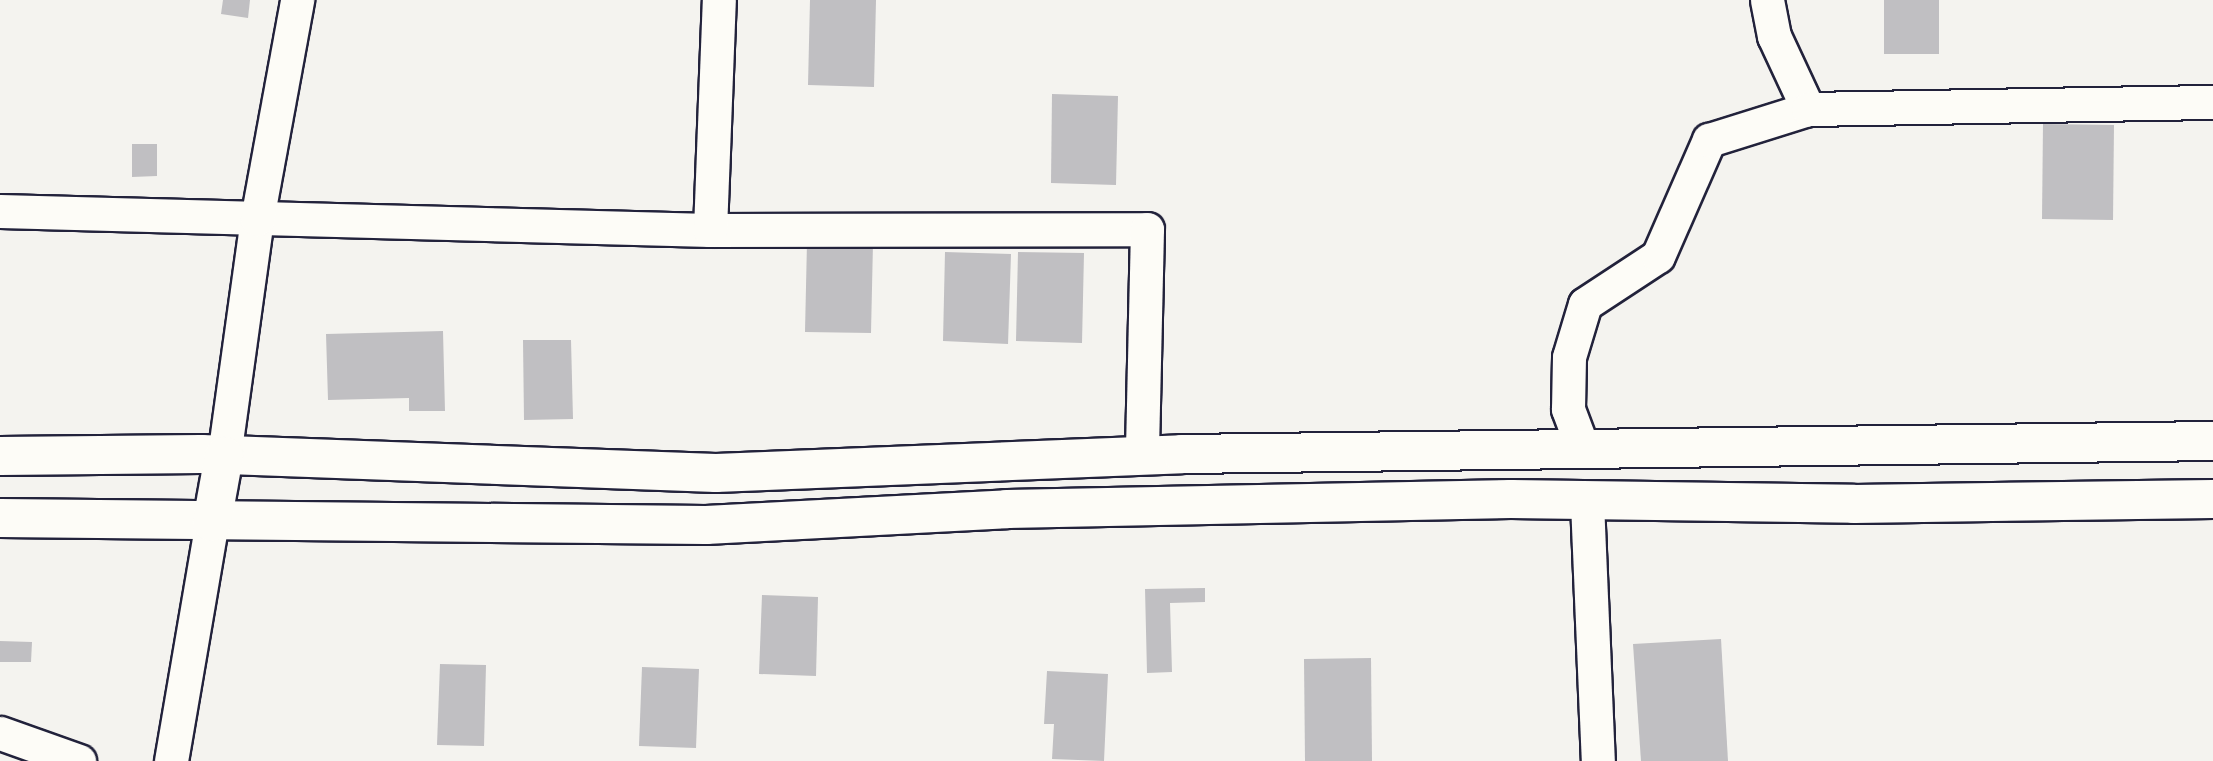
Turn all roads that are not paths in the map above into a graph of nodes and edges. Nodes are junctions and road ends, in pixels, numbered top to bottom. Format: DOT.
graph roads {
  1 [pos="297,0"];
  2 [pos="719,0"];
  3 [pos="1767,0"];
  4 [pos="2213,102"];
  5 [pos="1808,109"];
  6 [pos="0,211"];
  7 [pos="257,219"];
  8 [pos="710,230"];
  9 [pos="2213,441"];
  10 [pos="1583,449"];
  11 [pos="0,456"];
  12 [pos="224,456"];
  13 [pos="1142,456"];
  14 [pos="2213,499"];
  15 [pos="1587,502"];
  16 [pos="0,518"];
  17 [pos="212,523"];
  18 [pos="0,733"];
  19 [pos="79,761"];
  20 [pos="171,761"];
  21 [pos="1598,761"];
  1 -- 7 [label="street"];
  2 -- 8 [label="street"];
  3 -- 5 [label="street"];
  4 -- 5 [label="street"];
  5 -- 10 [label="street"];
  6 -- 7 [label="street"];
  7 -- 8 [label="street"];
  7 -- 12 [label="street"];
  8 -- 13 [label="street"];
  9 -- 10 [label="street"];
  10 -- 13 [label="street"];
  11 -- 12 [label="street"];
  12 -- 13 [label="street"];
  12 -- 17 [label="street"];
  14 -- 15 [label="street"];
  15 -- 17 [label="street"];
  15 -- 21 [label="street"];
  16 -- 17 [label="street"];
  17 -- 20 [label="street"];
  18 -- 19 [label="street"];
}
